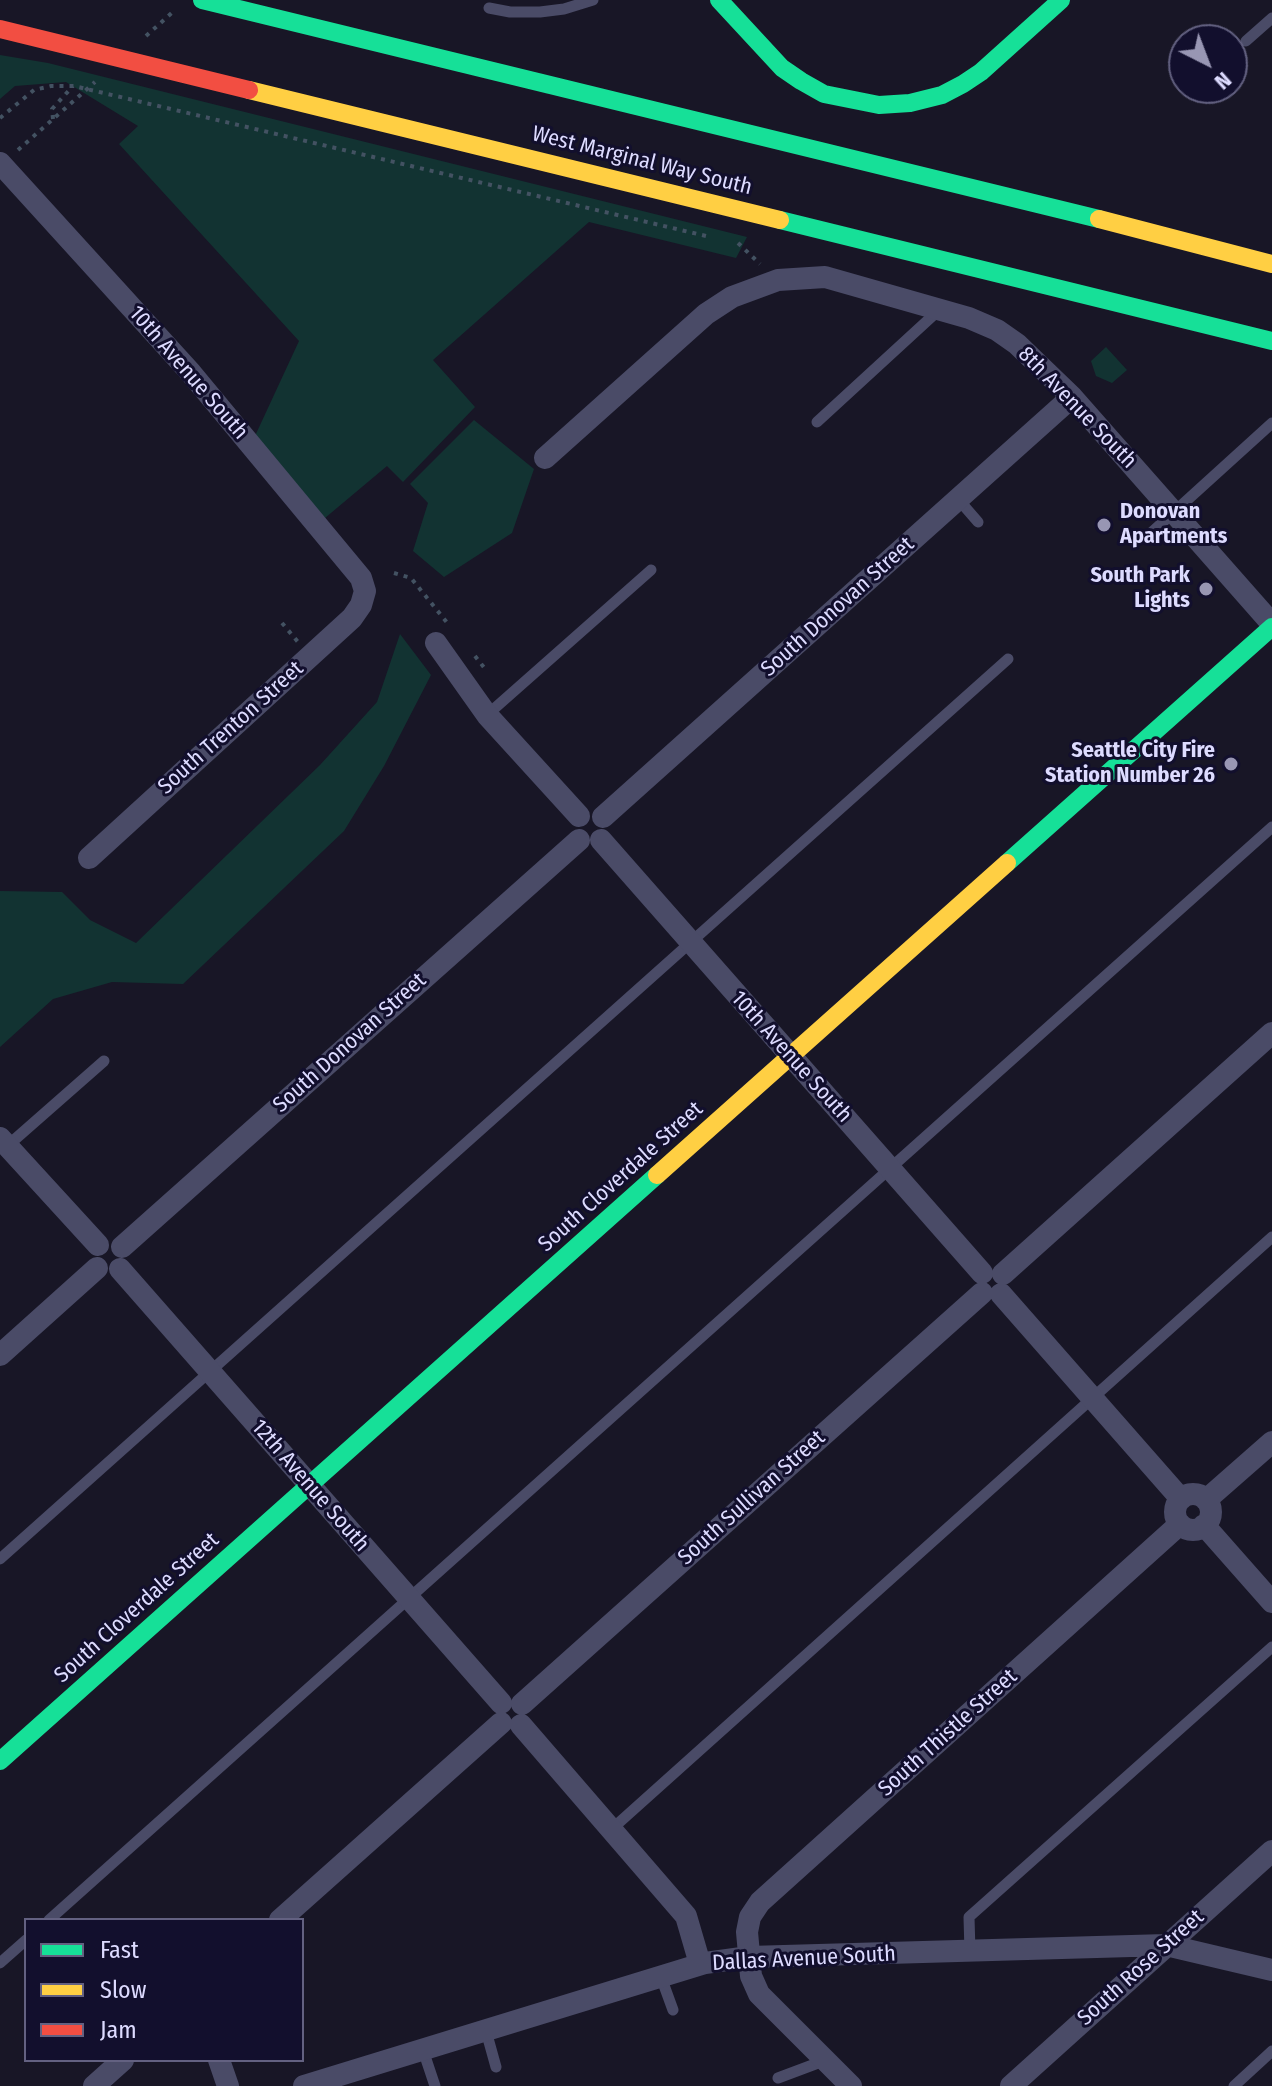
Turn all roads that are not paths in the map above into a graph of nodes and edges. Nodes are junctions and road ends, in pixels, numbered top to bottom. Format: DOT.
graph roads {
  1 [pos="202,0"];
  2 [pos="593,0"];
  3 [pos="719,0"];
  4 [pos="1061,0"];
  5 [pos="489,8"];
  6 [pos="1272,18"];
  7 [pos="0,29"];
  8 [pos="1248,39"];
  9 [pos="8,157"];
  10 [pos="1272,264"];
  11 [pos="939,310"];
  12 [pos="1272,341"];
  13 [pos="1072,397"];
  14 [pos="817,422"];
  15 [pos="1272,423"];
  16 [pos="545,458"];
  17 [pos="958,499"];
  18 [pos="1174,513"];
  19 [pos="978,522"];
  20 [pos="1152,532"];
  21 [pos="651,570"];
  22 [pos="365,591"];
  23 [pos="1272,626"];
  24 [pos="447,639"];
  25 [pos="1008,659"];
  26 [pos="487,715"];
  27 [pos="579,816"];
  28 [pos="603,817"];
  29 [pos="1272,827"];
  30 [pos="590,840"];
  31 [pos="89,858"];
  32 [pos="689,942"];
  33 [pos="1272,1033"];
  34 [pos="791,1057"];
  35 [pos="104,1061"];
  36 [pos="3,1145"];
  37 [pos="890,1169"];
  38 [pos="1272,1237"];
  39 [pos="113,1261"];
  40 [pos="992,1283"];
  41 [pos="0,1355"];
  42 [pos="210,1372"];
  43 [pos="1090,1398"];
  44 [pos="1272,1442"];
  45 [pos="310,1486"];
  46 [pos="1181,1499"];
  47 [pos="1206,1500"];
  48 [pos="1180,1524"];
  49 [pos="1204,1525"];
  50 [pos="0,1559"];
  51 [pos="409,1599"];
  52 [pos="1272,1602"];
  53 [pos="1272,1647"];
  54 [pos="511,1714"];
  55 [pos="0,1761"];
  56 [pos="613,1828"];
  57 [pos="1272,1851"];
  58 [pos="51,1918"];
  59 [pos="282,1918"];
  60 [pos="24,1942"];
  61 [pos="1166,1945"];
  62 [pos="970,1952"];
  63 [pos="749,1957"];
  64 [pos="0,1963"];
  65 [pos="700,1964"];
  66 [pos="1272,1970"];
  67 [pos="661,1977"];
  68 [pos="673,2010"];
  69 [pos="486,2031"];
  70 [pos="423,2050"];
  71 [pos="1272,2051"];
  72 [pos="826,2060"];
  73 [pos="121,2062"];
  74 [pos="220,2062"];
  75 [pos="496,2067"];
  76 [pos="778,2078"];
  77 [pos="94,2086"];
  78 [pos="228,2086"];
  79 [pos="304,2086"];
  80 [pos="435,2086"];
  81 [pos="851,2086"];
  82 [pos="1011,2086"];
  83 [pos="1234,2086"];
  1 -- 10 [label="main road"];
  2 -- 5 [label="lane"];
  3 -- 4 [label="main road"];
  6 -- 8 [label="lane"];
  7 -- 12 [label="main road, West Marginal Way South"];
  9 -- 22 [label="street, 10th Avenue South"];
  11 -- 13 [label="street, 8th Avenue South"];
  11 -- 14 [label="lane"];
  11 -- 16 [label="street, 8th Avenue South"];
  13 -- 17 [label="street, South Donovan Street"];
  13 -- 18 [label="street, 8th Avenue South"];
  15 -- 18 [label="lane"];
  17 -- 19 [label="lane"];
  17 -- 28 [label="street, South Donovan Street"];
  18 -- 20 [label="lane"];
  18 -- 23 [label="street, 8th Avenue South"];
  21 -- 26 [label="lane"];
  22 -- 31 [label="street, South Trenton Street"];
  23 -- 34 [label="main road, South Cloverdale Street"];
  24 -- 26 [label="street"];
  25 -- 32 [label="lane"];
  26 -- 27 [label="street"];
  27 -- 28 [label="street"];
  27 -- 30 [label="street"];
  28 -- 30 [label="street"];
  29 -- 37 [label="lane"];
  30 -- 32 [label="street, 10th Avenue South"];
  30 -- 39 [label="street, South Donovan Street"];
  32 -- 34 [label="street, 10th Avenue South"];
  32 -- 42 [label="lane"];
  33 -- 40 [label="street, South Sullivan Street"];
  34 -- 37 [label="street, 10th Avenue South"];
  34 -- 45 [label="main road, South Cloverdale Street"];
  35 -- 36 [label="lane"];
  36 -- 39 [label="street"];
  37 -- 40 [label="street, 10th Avenue South"];
  37 -- 51 [label="lane"];
  38 -- 43 [label="lane"];
  39 -- 41 [label="street, South Donovan Street"];
  39 -- 42 [label="street, 12th Avenue South"];
  40 -- 43 [label="street, 10th Avenue South"];
  40 -- 54 [label="street, South Sullivan Street"];
  42 -- 45 [label="street, 12th Avenue South"];
  42 -- 50 [label="lane"];
  43 -- 46 [label="street, 10th Avenue South"];
  43 -- 56 [label="lane"];
  44 -- 47 [label="street"];
  45 -- 51 [label="street, 12th Avenue South"];
  45 -- 55 [label="main road, South Cloverdale Street"];
  46 -- 47 [label="street"];
  46 -- 48 [label="street"];
  47 -- 49 [label="street"];
  48 -- 49 [label="street"];
  48 -- 63 [label="street, South Thistle Street"];
  49 -- 52 [label="street"];
  51 -- 54 [label="street, 12th Avenue South"];
  51 -- 58 [label="lane"];
  53 -- 62 [label="lane"];
  54 -- 56 [label="street, 12th Avenue South"];
  54 -- 59 [label="street, South Sullivan Street"];
  56 -- 65 [label="street, 12th Avenue South"];
  57 -- 61 [label="street, South Rose Street"];
  60 -- 64 [label="lane"];
  61 -- 62 [label="street, Dallas Avenue South"];
  61 -- 66 [label="street, Dallas Avenue South"];
  61 -- 82 [label="street, South Rose Street"];
  62 -- 63 [label="street, Dallas Avenue South"];
  63 -- 65 [label="street, Dallas Avenue South"];
  63 -- 72 [label="street"];
  65 -- 67 [label="street, Dallas Avenue South"];
  67 -- 68 [label="lane"];
  67 -- 69 [label="street, Dallas Avenue South"];
  69 -- 70 [label="street, Dallas Avenue South"];
  69 -- 75 [label="lane"];
  70 -- 79 [label="street, Dallas Avenue South"];
  70 -- 80 [label="lane"];
  71 -- 83 [label="lane"];
  72 -- 76 [label="lane"];
  72 -- 81 [label="street"];
  73 -- 77 [label="street"];
  74 -- 78 [label="street"];
}
